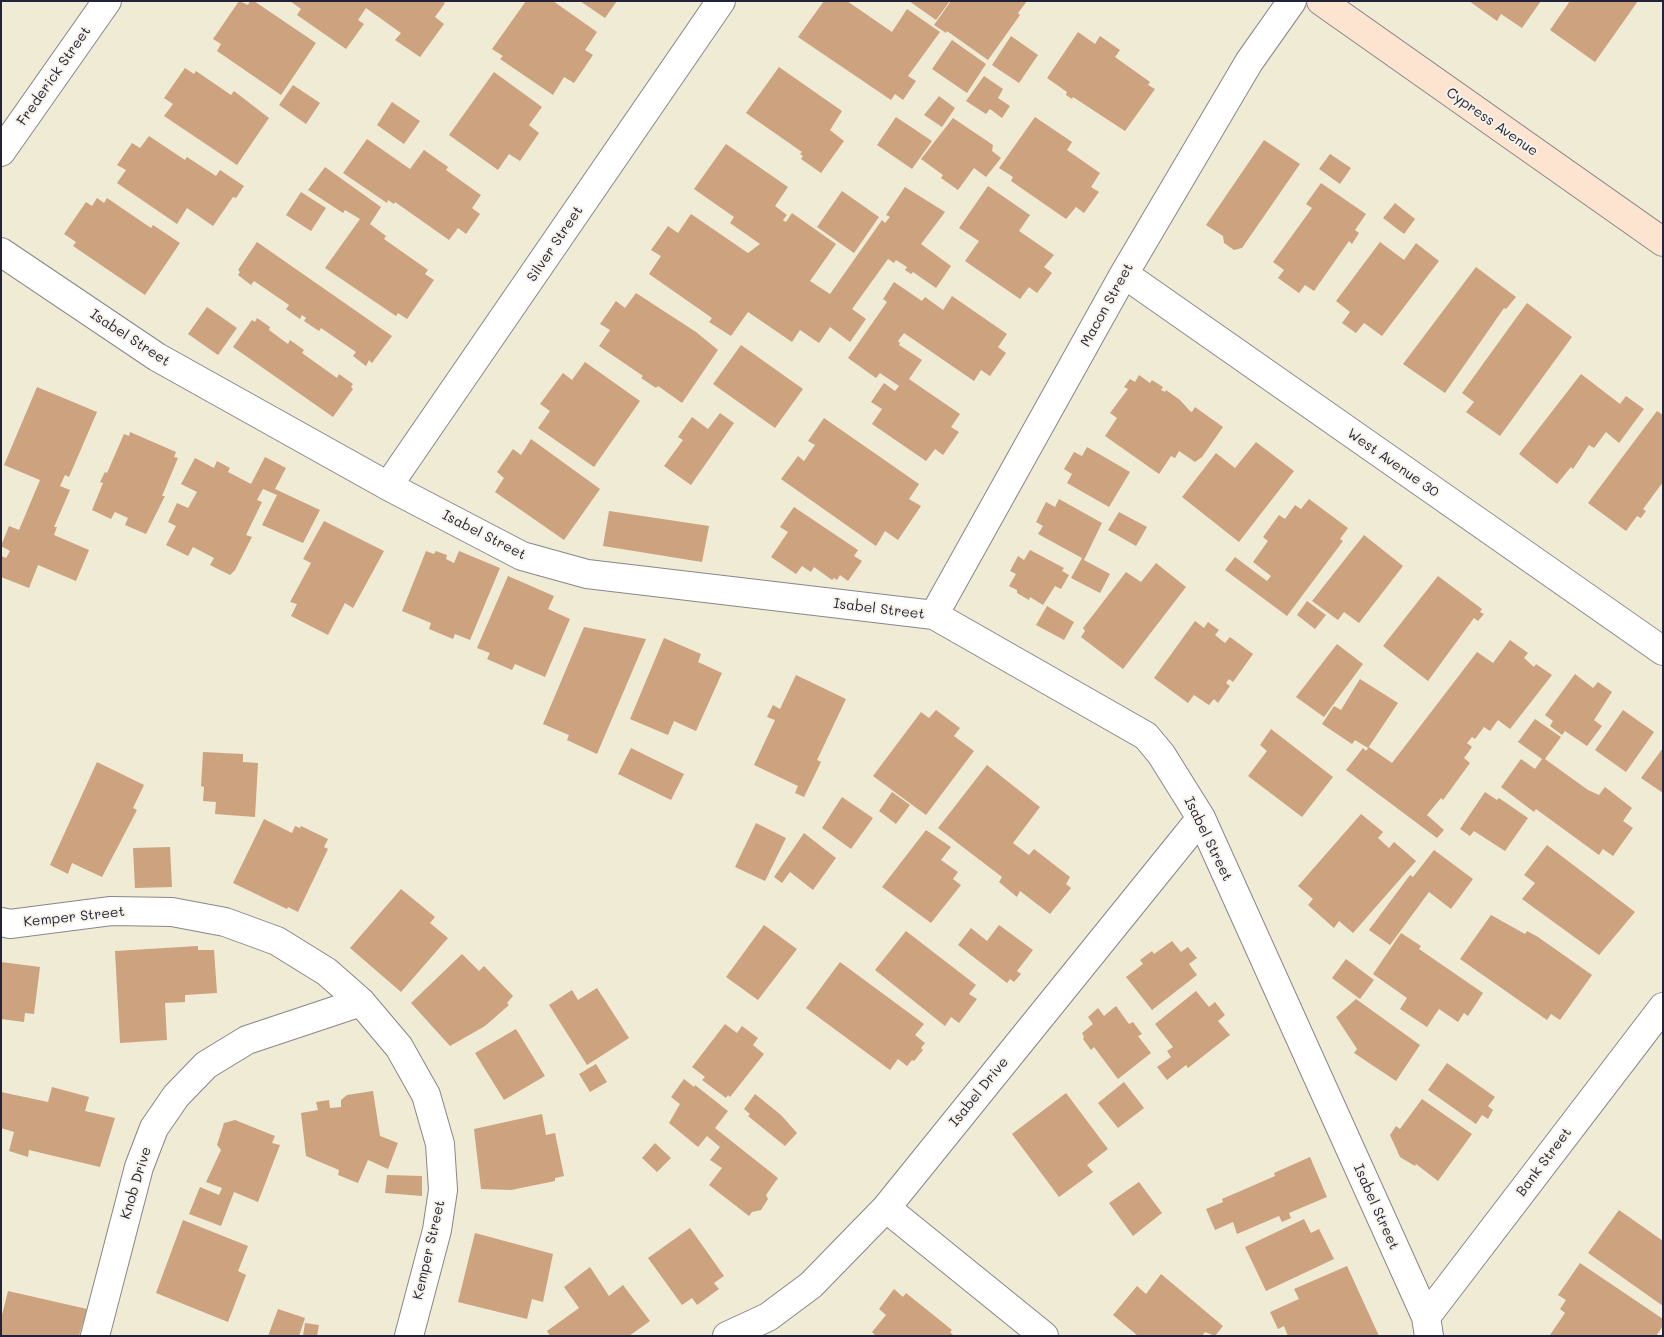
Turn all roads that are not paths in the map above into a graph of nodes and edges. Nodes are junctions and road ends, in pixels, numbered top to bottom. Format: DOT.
graph roads {
  1 [pos="107,1"];
  2 [pos="721,1"];
  3 [pos="1292,1"];
  4 [pos="1322,1"];
  5 [pos="1,152"];
  6 [pos="1663,242"];
  7 [pos="1,252"];
  8 [pos="1124,274"];
  9 [pos="388,486"];
  10 [pos="934,615"];
  11 [pos="1663,651"];
  12 [pos="1201,818"];
  13 [pos="1,922"];
  14 [pos="361,1002"];
  15 [pos="1663,1007"];
  16 [pos="886,1208"];
  17 [pos="1427,1326"];
  18 [pos="95,1336"];
  19 [pos="409,1336"];
  20 [pos="727,1336"];
  21 [pos="1044,1336"];
  1 -- 5 [label="street, Frederick Street"];
  2 -- 9 [label="street, Silver Street"];
  3 -- 8 [label="street, Macon Street"];
  4 -- 6 [label="street, Cypress Avenue"];
  7 -- 9 [label="street, Isabel Street"];
  8 -- 10 [label="street, Macon Street"];
  8 -- 11 [label="street, West Avenue 30"];
  9 -- 10 [label="street, Isabel Street"];
  10 -- 12 [label="street, Isabel Street"];
  12 -- 16 [label="street, Isabel Drive"];
  12 -- 17 [label="street, Isabel Street"];
  13 -- 14 [label="street, Kemper Street"];
  14 -- 18 [label="street, Knob Drive"];
  14 -- 19 [label="street, Kemper Street"];
  15 -- 17 [label="street, Bank Street"];
  16 -- 20 [label="street"];
  16 -- 21 [label="street"];
}
